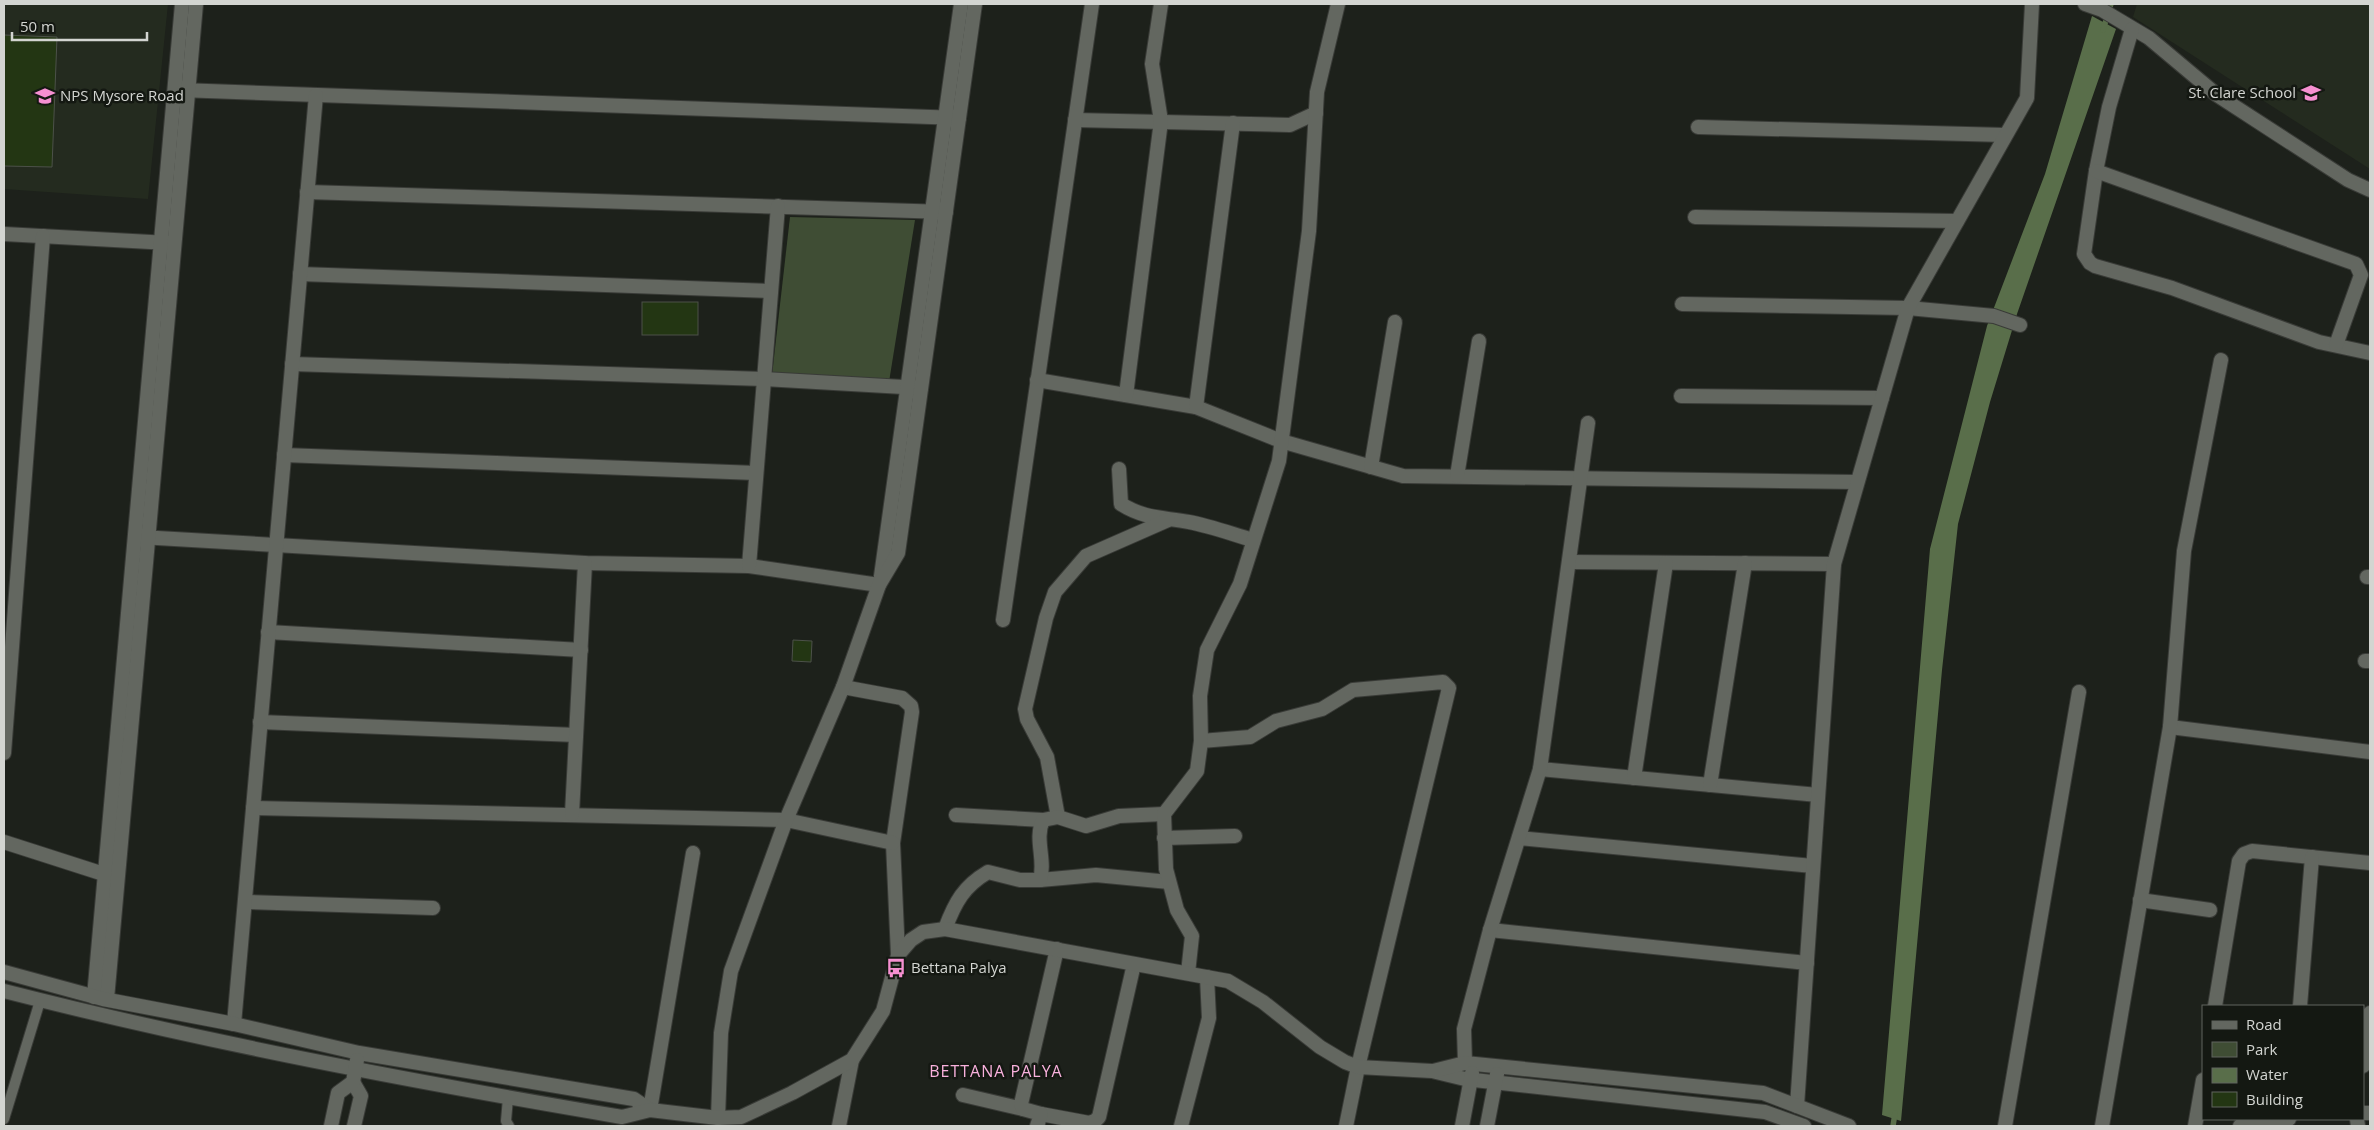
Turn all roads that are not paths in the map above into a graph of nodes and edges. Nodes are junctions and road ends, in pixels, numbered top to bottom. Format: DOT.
graph roads {
  1 [pos="182,4"];
  2 [pos="196,4"];
  3 [pos="962,4"];
  4 [pos="975,4"];
  5 [pos="1092,4"];
  6 [pos="1161,4"];
  7 [pos="1338,4"];
  8 [pos="2032,4"];
  9 [pos="2085,4"];
  10 [pos="2132,29"];
  11 [pos="181,90"];
  12 [pos="316,95"];
  13 [pos="1316,113"];
  14 [pos="952,118"];
  15 [pos="1075,120"];
  16 [pos="1161,121"];
  17 [pos="1233,123"];
  18 [pos="1698,127"];
  19 [pos="2005,135"];
  20 [pos="2096,171"];
  21 [pos="2370,190"];
  22 [pos="307,192"];
  23 [pos="778,206"];
  24 [pos="939,212"];
  25 [pos="1695,217"];
  26 [pos="1957,220"];
  27 [pos="4,234"];
  28 [pos="43,236"];
  29 [pos="168,243"];
  30 [pos="300,274"];
  31 [pos="771,291"];
  32 [pos="1682,304"];
  33 [pos="1908,308"];
  34 [pos="1395,322"];
  35 [pos="2020,325"];
  36 [pos="1479,341"];
  37 [pos="2336,346"];
  38 [pos="2370,353"];
  39 [pos="2221,360"];
  40 [pos="292,364"];
  41 [pos="764,380"];
  42 [pos="1037,380"];
  43 [pos="914,388"];
  44 [pos="1126,395"];
  45 [pos="1681,396"];
  46 [pos="1882,398"];
  47 [pos="1196,407"];
  48 [pos="1588,423"];
  49 [pos="1281,441"];
  50 [pos="284,454"];
  51 [pos="1371,467"];
  52 [pos="1119,469"];
  53 [pos="756,473"];
  54 [pos="1457,476"];
  55 [pos="1581,477"];
  56 [pos="1857,482"];
  57 [pos="1168,520"];
  58 [pos="142,537"];
  59 [pos="1253,540"];
  60 [pos="276,545"];
  61 [pos="1569,562"];
  62 [pos="585,563"];
  63 [pos="1666,563"];
  64 [pos="1745,563"];
  65 [pos="1834,564"];
  66 [pos="749,566"];
  67 [pos="879,584"];
  68 [pos="1003,620"];
  69 [pos="268,632"];
  70 [pos="580,650"];
  71 [pos="844,687"];
  72 [pos="2080,692"];
  73 [pos="260,722"];
  74 [pos="2170,727"];
  75 [pos="576,735"];
  76 [pos="1201,741"];
  77 [pos="2370,752"];
  78 [pos="4,753"];
  79 [pos="1540,769"];
  80 [pos="1634,778"];
  81 [pos="1710,785"];
  82 [pos="1818,795"];
  83 [pos="253,808"];
  84 [pos="572,814"];
  85 [pos="1164,814"];
  86 [pos="956,815"];
  87 [pos="1058,817"];
  88 [pos="786,820"];
  89 [pos="1042,820"];
  90 [pos="1235,836"];
  91 [pos="1164,838"];
  92 [pos="1519,838"];
  93 [pos="4,842"];
  94 [pos="893,843"];
  95 [pos="693,853"];
  96 [pos="2312,857"];
  97 [pos="2370,862"];
  98 [pos="1813,866"];
  99 [pos="111,877"];
  100 [pos="1040,880"];
  101 [pos="1169,882"];
  102 [pos="2140,900"];
  103 [pos="245,902"];
  104 [pos="433,908"];
  105 [pos="2210,910"];
  106 [pos="945,929"];
  107 [pos="1490,930"];
  108 [pos="1057,949"];
  109 [pos="898,955"];
  110 [pos="1807,963"];
  111 [pos="1134,964"];
  112 [pos="4,972"];
  113 [pos="1188,973"];
  114 [pos="1207,977"];
  115 [pos="4,991"];
  116 [pos="101,998"];
  117 [pos="40,1001"];
  118 [pos="2215,1005"];
  119 [pos="2300,1005"];
  120 [pos="2370,1013"];
  121 [pos="234,1024"];
  122 [pos="359,1053"];
  123 [pos="2364,1058"];
  124 [pos="852,1060"];
  125 [pos="1470,1063"];
  126 [pos="1498,1066"];
  127 [pos="1358,1067"];
  128 [pos="1432,1071"];
  129 [pos="354,1075"];
  130 [pos="1471,1080"];
  131 [pos="1495,1083"];
  132 [pos="2202,1086"];
  133 [pos="963,1095"];
  134 [pos="1770,1095"];
  135 [pos="508,1098"];
  136 [pos="1797,1106"];
  137 [pos="1022,1109"];
  138 [pos="650,1110"];
  139 [pos="1765,1112"];
  140 [pos="718,1118"];
  141 [pos="4,1119"];
  142 [pos="1039,1120"];
  143 [pos="2281,1120"];
  144 [pos="331,1126"];
  145 [pos="354,1126"];
  146 [pos="509,1126"];
  147 [pos="839,1126"];
  148 [pos="1181,1126"];
  149 [pos="1346,1126"];
  150 [pos="1462,1126"];
  151 [pos="1487,1126"];
  152 [pos="1804,1126"];
  153 [pos="1849,1126"];
  154 [pos="2005,1126"];
  155 [pos="2102,1126"];
  156 [pos="2195,1126"];
  157 [pos="2240,1126"];
  1 -- 11 [label="street"];
  2 -- 11 [label="street"];
  3 -- 14 [label="street"];
  4 -- 14 [label="street"];
  5 -- 15 [label="street"];
  6 -- 16 [label="street"];
  7 -- 13 [label="street"];
  8 -- 19 [label="street"];
  9 -- 10 [label="street"];
  10 -- 20 [label="street"];
  10 -- 21 [label="street"];
  11 -- 12 [label="street"];
  11 -- 29 [label="street"];
  12 -- 14 [label="street"];
  12 -- 22 [label="street"];
  13 -- 17 [label="street"];
  13 -- 49 [label="street"];
  14 -- 24 [label="street"];
  15 -- 16 [label="street"];
  15 -- 42 [label="street"];
  16 -- 17 [label="street"];
  16 -- 44 [label="street"];
  17 -- 47 [label="street"];
  18 -- 19 [label="street"];
  19 -- 26 [label="street"];
  20 -- 37 [label="street"];
  20 -- 37 [label="street"];
  22 -- 23 [label="street"];
  22 -- 30 [label="street"];
  23 -- 24 [label="street"];
  23 -- 31 [label="street"];
  24 -- 43 [label="street"];
  25 -- 26 [label="street"];
  26 -- 33 [label="street"];
  27 -- 28 [label="street"];
  28 -- 29 [label="street"];
  28 -- 78 [label="street"];
  29 -- 58 [label="street"];
  30 -- 31 [label="street"];
  30 -- 40 [label="street"];
  31 -- 41 [label="street"];
  32 -- 33 [label="street"];
  33 -- 35 [label="street"];
  33 -- 46 [label="street"];
  34 -- 51 [label="street"];
  36 -- 54 [label="street"];
  37 -- 38 [label="street"];
  39 -- 74 [label="street"];
  40 -- 41 [label="street"];
  40 -- 50 [label="street"];
  41 -- 43 [label="street"];
  41 -- 53 [label="street"];
  42 -- 44 [label="street"];
  42 -- 68 [label="street"];
  43 -- 67 [label="street"];
  43 -- 67 [label="street"];
  44 -- 47 [label="street"];
  45 -- 46 [label="street"];
  46 -- 56 [label="street"];
  47 -- 49 [label="street"];
  48 -- 55 [label="street"];
  49 -- 51 [label="street"];
  49 -- 59 [label="street"];
  50 -- 53 [label="street"];
  50 -- 60 [label="street"];
  51 -- 54 [label="street"];
  52 -- 57 [label="street"];
  53 -- 66 [label="street"];
  54 -- 55 [label="street"];
  55 -- 56 [label="street"];
  55 -- 61 [label="street"];
  56 -- 65 [label="street"];
  57 -- 59 [label="street"];
  57 -- 87 [label="street"];
  58 -- 60 [label="street"];
  58 -- 99 [label="street"];
  59 -- 76 [label="street"];
  60 -- 62 [label="street"];
  60 -- 69 [label="street"];
  61 -- 63 [label="street"];
  61 -- 79 [label="street"];
  62 -- 66 [label="street"];
  62 -- 70 [label="street"];
  63 -- 64 [label="street"];
  63 -- 80 [label="street"];
  64 -- 65 [label="street"];
  64 -- 81 [label="street"];
  65 -- 82 [label="street"];
  66 -- 67 [label="street"];
  67 -- 71 [label="street"];
  69 -- 70 [label="street"];
  69 -- 73 [label="street"];
  70 -- 75 [label="street"];
  71 -- 88 [label="street"];
  71 -- 94 [label="street"];
  72 -- 154 [label="street"];
  73 -- 75 [label="street"];
  73 -- 83 [label="street"];
  74 -- 77 [label="street"];
  74 -- 102 [label="street"];
  75 -- 84 [label="street"];
  76 -- 85 [label="street"];
  76 -- 127 [label="street"];
  79 -- 80 [label="street"];
  79 -- 92 [label="street"];
  80 -- 81 [label="street"];
  81 -- 82 [label="street"];
  82 -- 98 [label="street"];
  83 -- 84 [label="street"];
  83 -- 103 [label="street"];
  84 -- 88 [label="street"];
  85 -- 87 [label="street"];
  85 -- 91 [label="street"];
  86 -- 89 [label="street"];
  87 -- 89 [label="street"];
  88 -- 94 [label="street"];
  88 -- 140 [label="street"];
  89 -- 100 [label="street"];
  90 -- 91 [label="street"];
  91 -- 101 [label="street"];
  92 -- 98 [label="street"];
  92 -- 107 [label="street"];
  93 -- 99 [label="street"];
  94 -- 109 [label="street"];
  95 -- 138 [label="street"];
  96 -- 97 [label="street"];
  96 -- 118 [label="street"];
  96 -- 119 [label="street"];
  98 -- 110 [label="street"];
  99 -- 116 [label="street"];
  100 -- 101 [label="street"];
  100 -- 106 [label="street"];
  101 -- 113 [label="street"];
  102 -- 105 [label="street"];
  102 -- 155 [label="street"];
  103 -- 104 [label="street"];
  103 -- 121 [label="street"];
  106 -- 108 [label="street"];
  106 -- 109 [label="street"];
  107 -- 110 [label="street"];
  107 -- 125 [label="street"];
  108 -- 111 [label="street"];
  108 -- 137 [label="street"];
  109 -- 124 [label="street"];
  110 -- 136 [label="street"];
  111 -- 113 [label="street"];
  111 -- 142 [label="street"];
  112 -- 116 [label="street"];
  113 -- 114 [label="street"];
  114 -- 127 [label="street"];
  114 -- 148 [label="street"];
  115 -- 117 [label="street"];
  116 -- 121 [label="street"];
  117 -- 129 [label="street"];
  117 -- 141 [label="lane"];
  120 -- 123 [label="street"];
  121 -- 122 [label="street"];
  122 -- 129 [label="street"];
  122 -- 138 [label="street"];
  124 -- 140 [label="street"];
  124 -- 147 [label="street"];
  125 -- 126 [label="street"];
  125 -- 128 [label="street"];
  125 -- 130 [label="street"];
  126 -- 131 [label="street"];
  126 -- 134 [label="street"];
  127 -- 128 [label="street"];
  127 -- 149 [label="street"];
  128 -- 130 [label="street"];
  129 -- 135 [label="street"];
  129 -- 144 [label="street"];
  129 -- 145 [label="street"];
  130 -- 131 [label="street"];
  130 -- 150 [label="street"];
  131 -- 139 [label="street"];
  131 -- 151 [label="street"];
  132 -- 156 [label="street"];
  133 -- 137 [label="street"];
  134 -- 136 [label="street"];
  134 -- 139 [label="street"];
  135 -- 138 [label="street"];
  135 -- 146 [label="lane"];
  136 -- 153 [label="street"];
  137 -- 142 [label="street"];
  138 -- 140 [label="street"];
  139 -- 152 [label="street"];
  143 -- 157 [label="street"];
}
